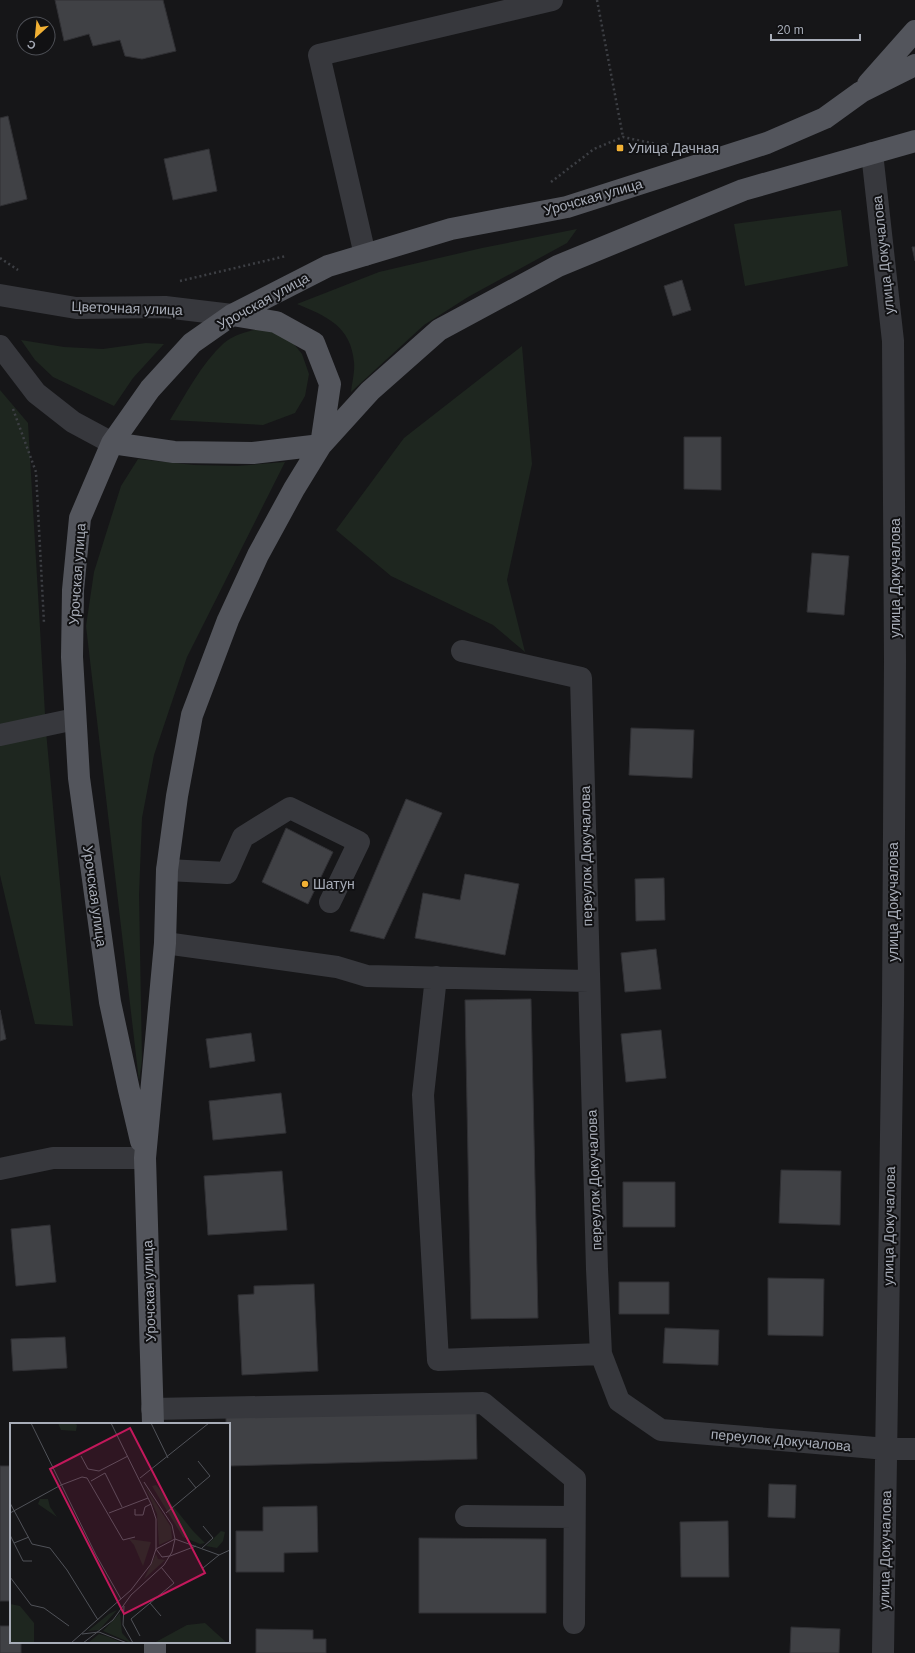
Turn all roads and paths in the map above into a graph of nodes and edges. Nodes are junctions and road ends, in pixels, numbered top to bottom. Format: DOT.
graph roads {
  1 [pos="552,0"];
  2 [pos="597,0"];
  3 [pos="915,31"];
  4 [pos="915,65"];
  5 [pos="861,92"];
  6 [pos="623,137"];
  7 [pos="915,141"];
  8 [pos="677,143"];
  9 [pos="872,153"];
  10 [pos="550,182"];
  11 [pos="365,255"];
  12 [pos="287,256"];
  13 [pos="0,258"];
  14 [pos="23,273"];
  15 [pos="180,281"];
  16 [pos="0,295"];
  17 [pos="232,315"];
  18 [pos="0,346"];
  19 [pos="10,403"];
  20 [pos="112,443"];
  21 [pos="322,445"];
  22 [pos="44,630"];
  23 [pos="462,651"];
  24 [pos="75,719"];
  25 [pos="0,735"];
  26 [pos="167,870"];
  27 [pos="330,902"];
  28 [pos="165,943"];
  29 [pos="436,977"];
  30 [pos="589,981"];
  31 [pos="145,1158"];
  32 [pos="0,1169"];
  33 [pos="601,1354"];
  34 [pos="152,1416"];
  35 [pos="887,1449"];
  36 [pos="915,1449"];
  37 [pos="466,1516"];
  38 [pos="574,1516"];
  39 [pos="574,1623"];
  40 [pos="884,1653"];
  1 -- 11 [label="street"];
  2 -- 6 [label="path"];
  3 -- 5 [label="main road"];
  4 -- 5 [label="main road, Урочская улица"];
  5 -- 11 [label="main road, Урочская улица"];
  6 -- 8 [label="path"];
  6 -- 10 [label="path"];
  7 -- 9 [label="main road, Урочская улица"];
  9 -- 21 [label="main road, Урочская улица"];
  9 -- 35 [label="street, улица Докучалова"];
  11 -- 17 [label="main road, Урочская улица"];
  12 -- 15 [label="path"];
  13 -- 14 [label="path"];
  16 -- 17 [label="street, Цветочная улица"];
  17 -- 20 [label="main road, Урочская улица"];
  17 -- 21 [label="main road"];
  18 -- 20 [label="street"];
  19 -- 22 [label="path"];
  20 -- 21 [label="main road"];
  20 -- 24 [label="main road, Урочская улица"];
  21 -- 26 [label="main road, Урочская улица"];
  23 -- 30 [label="street, переулок Докучалова"];
  24 -- 25 [label="street"];
  24 -- 31 [label="main road, Урочская улица"];
  26 -- 27 [label="street"];
  26 -- 28 [label="main road, Урочская улица"];
  28 -- 29 [label="street"];
  28 -- 31 [label="main road, Урочская улица"];
  29 -- 30 [label="street"];
  29 -- 33 [label="street"];
  30 -- 33 [label="street, переулок Докучалова"];
  31 -- 32 [label="street"];
  31 -- 34 [label="main road, Урочская улица"];
  33 -- 35 [label="street, переулок Докучалова"];
  34 -- 38 [label="street"];
  35 -- 36 [label="street, переулок Докучалова"];
  35 -- 40 [label="street, улица Докучалова"];
  37 -- 38 [label="street"];
  38 -- 39 [label="street"];
}
